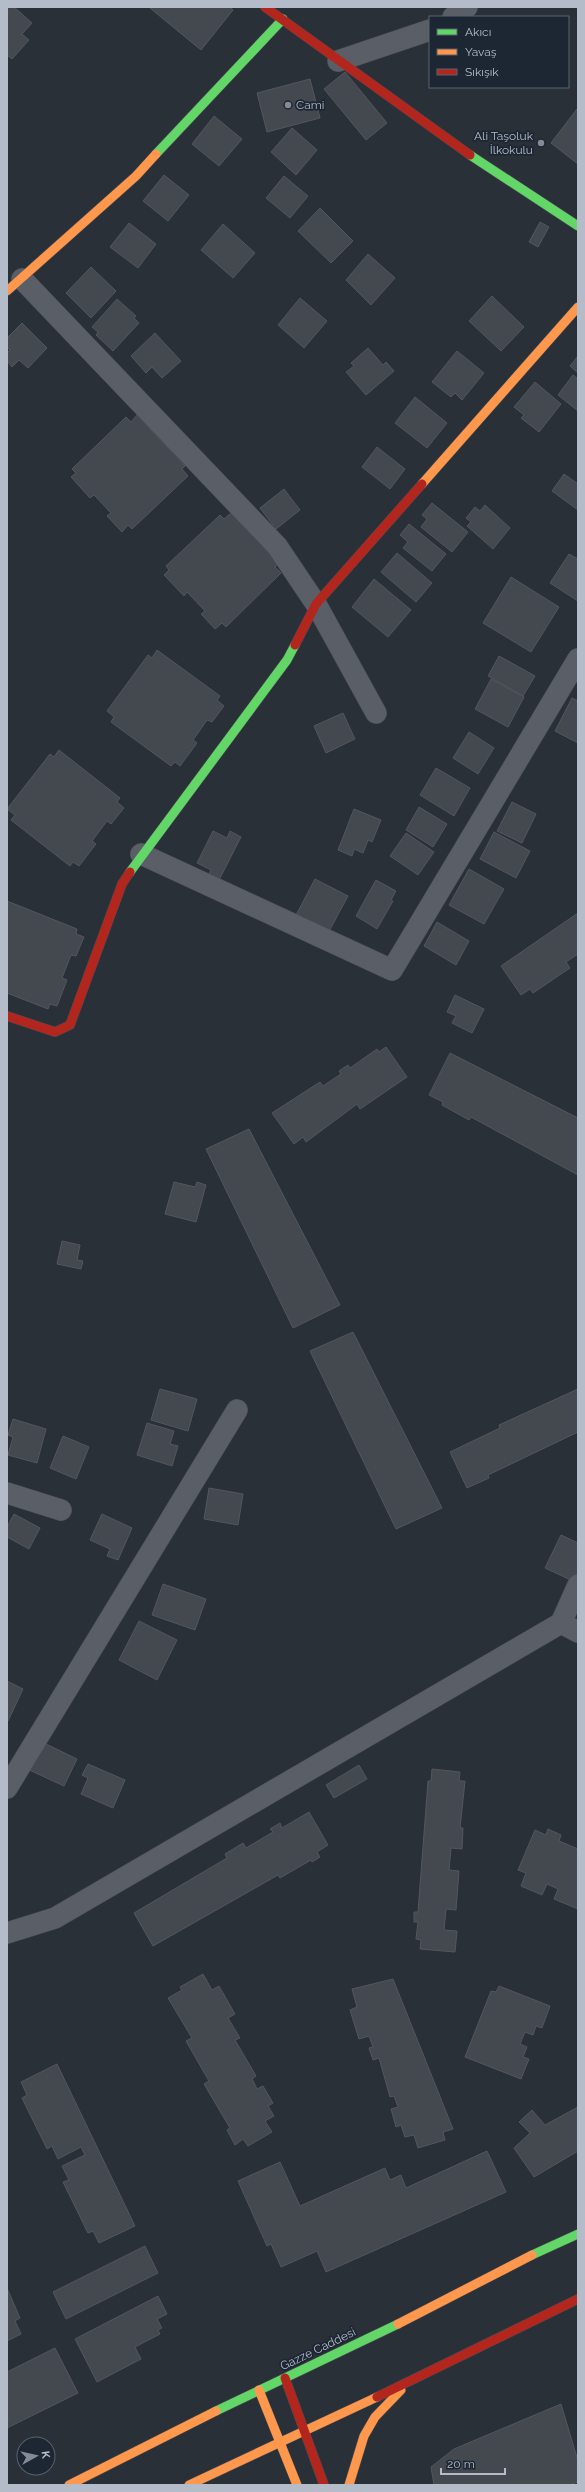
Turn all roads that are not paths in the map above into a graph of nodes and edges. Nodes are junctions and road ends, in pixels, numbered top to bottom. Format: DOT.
graph roads {
  1 [pos="265,7"];
  2 [pos="467,7"];
  3 [pos="454,16"];
  4 [pos="283,19"];
  5 [pos="429,30"];
  6 [pos="338,61"];
  7 [pos="578,226"];
  8 [pos="15,285"];
  9 [pos="578,307"];
  10 [pos="316,604"];
  11 [pos="578,660"];
  12 [pos="376,713"];
  13 [pos="141,854"];
  14 [pos="7,1016"];
  15 [pos="237,1410"];
  16 [pos="7,1493"];
  17 [pos="61,1510"];
  18 [pos="578,1585"];
  19 [pos="569,1628"];
  20 [pos="7,1788"];
  21 [pos="7,1933"];
  22 [pos="578,2234"];
  23 [pos="578,2300"];
  24 [pos="285,2378"];
  25 [pos="414,2378"];
  26 [pos="259,2390"];
  27 [pos="303,2432"];
  28 [pos="281,2445"];
  29 [pos="69,2485"];
  30 [pos="189,2485"];
  31 [pos="297,2485"];
  32 [pos="324,2485"];
  33 [pos="348,2485"];
  1 -- 4 [label="street"];
  2 -- 3 [label="street"];
  4 -- 6 [label="street"];
  4 -- 8 [label="street"];
  5 -- 6 [label="street"];
  6 -- 7 [label="street"];
  8 -- 10 [label="street"];
  9 -- 10 [label="street"];
  10 -- 12 [label="street"];
  10 -- 13 [label="street"];
  11 -- 13 [label="street"];
  13 -- 14 [label="street"];
  15 -- 20 [label="street"];
  16 -- 17 [label="street"];
  18 -- 19 [label="street"];
  19 -- 21 [label="street"];
  22 -- 24 [label="street, Gazze Caddesi"];
  23 -- 25 [label="street"];
  24 -- 26 [label="street, Gazze Caddesi"];
  24 -- 27 [label="street"];
  25 -- 27 [label="street"];
  25 -- 33 [label="street"];
  26 -- 28 [label="street"];
  26 -- 29 [label="street, Gazze Caddesi"];
  27 -- 28 [label="street"];
  27 -- 32 [label="street"];
  28 -- 30 [label="street"];
  28 -- 31 [label="street"];
}
